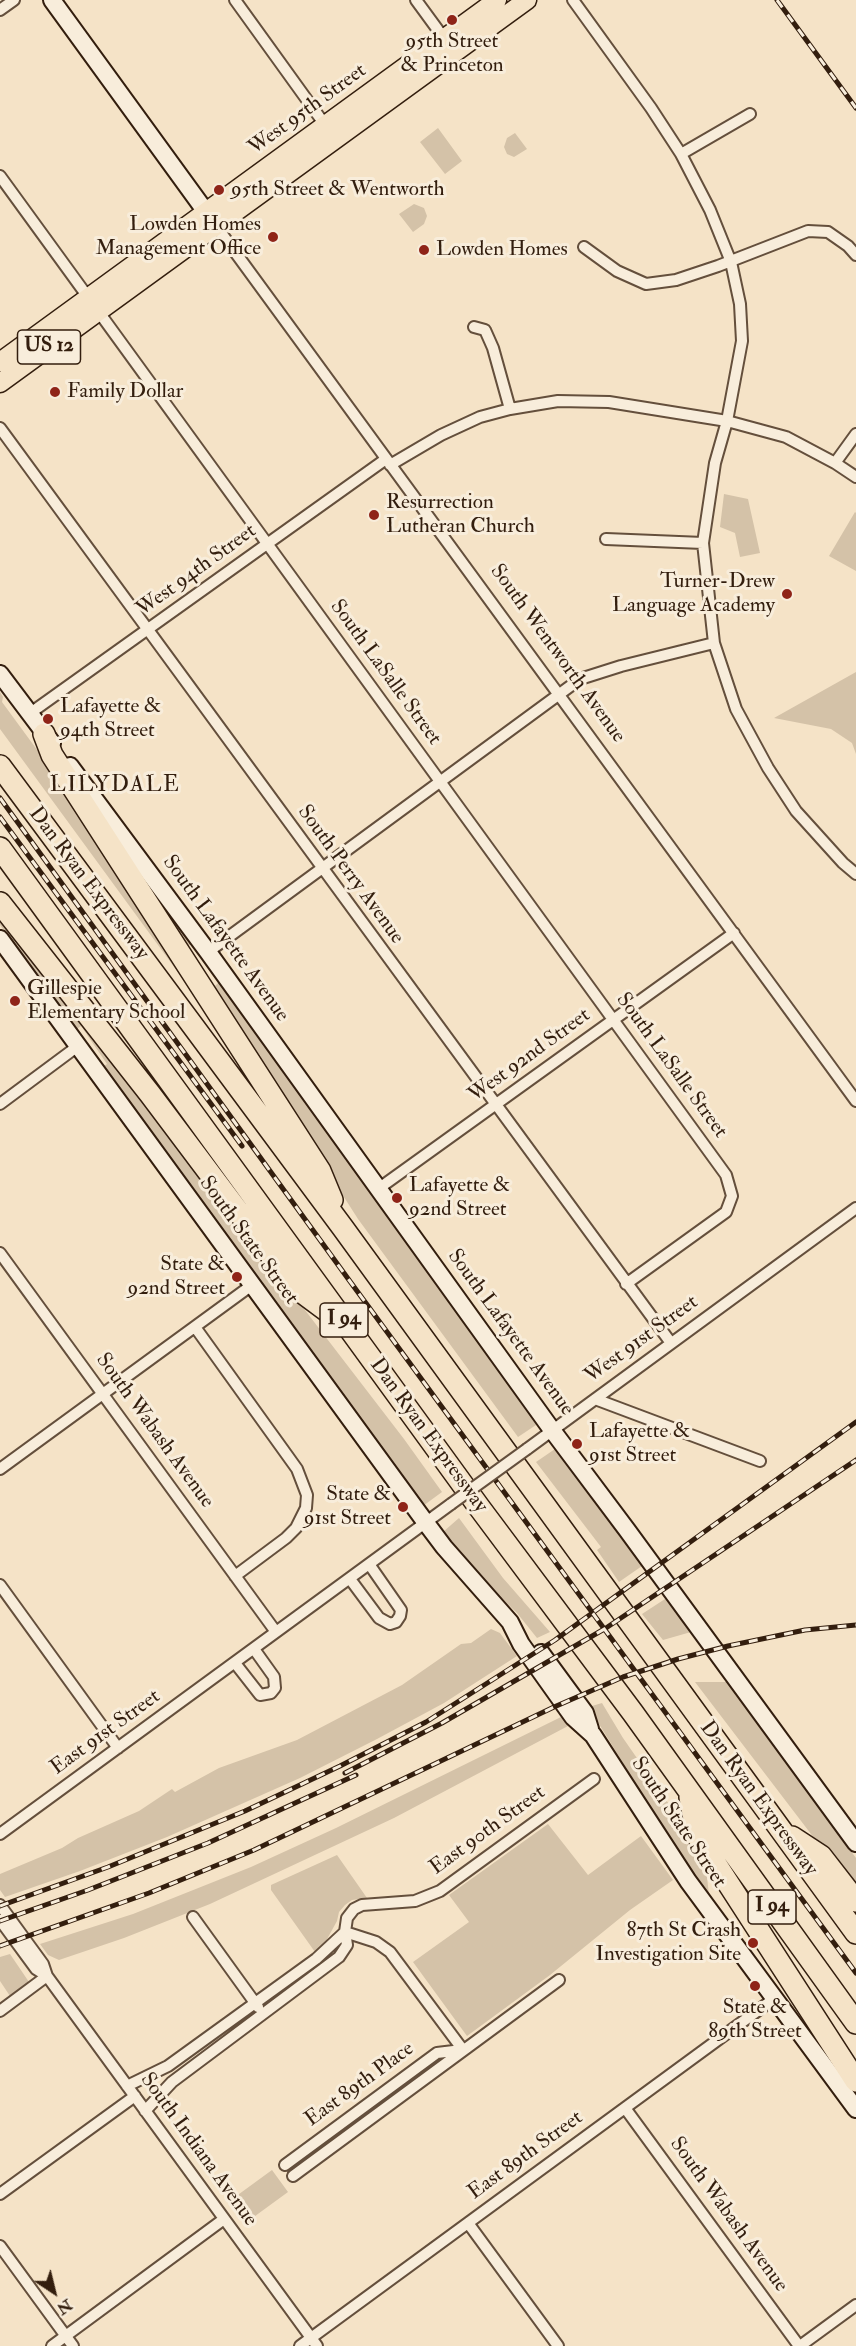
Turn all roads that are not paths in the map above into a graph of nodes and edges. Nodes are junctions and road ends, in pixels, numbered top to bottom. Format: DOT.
graph roads {
  1 [pos="14,0"];
  2 [pos="52,0"];
  3 [pos="235,0"];
  4 [pos="417,0"];
  5 [pos="498,0"];
  6 [pos="527,0"];
  7 [pos="573,0"];
  8 [pos="0,10"];
  9 [pos="450,45"];
  10 [pos="750,114"];
  11 [pos="330,132"];
  12 [pos="681,154"];
  13 [pos="0,176"];
  14 [pos="211,219"];
  15 [pos="584,247"];
  16 [pos="856,255"];
  17 [pos="731,262"];
  18 [pos="93,304"];
  19 [pos="474,327"];
  20 [pos="0,362"];
  21 [pos="0,383"];
  22 [pos="510,409"];
  23 [pos="727,421"];
  24 [pos="0,428"];
  25 [pos="856,434"];
  26 [pos="388,462"];
  27 [pos="835,463"];
  28 [pos="856,477"];
  29 [pos="606,539"];
  30 [pos="703,543"];
  31 [pos="268,544"];
  32 [pos="148,630"];
  33 [pos="714,643"];
  34 [pos="0,674"];
  35 [pos="558,694"];
  36 [pos="29,714"];
  37 [pos="44,734"];
  38 [pos="0,766"];
  39 [pos="440,781"];
  40 [pos="0,848"];
  41 [pos="322,868"];
  42 [pos="856,873"];
  43 [pos="0,903"];
  44 [pos="734,933"];
  45 [pos="0,939"];
  46 [pos="208,952"];
  47 [pos="613,1020"];
  48 [pos="78,1046"];
  49 [pos="856,1101"];
  50 [pos="0,1104"];
  51 [pos="495,1106"];
  52 [pos="378,1189"];
  53 [pos="856,1208"];
  54 [pos="343,1228"];
  55 [pos="0,1253"];
  56 [pos="626,1284"];
  57 [pos="252,1285"];
  58 [pos="195,1327"];
  59 [pos="349,1328"];
  60 [pos="671,1343"];
  61 [pos="103,1394"];
  62 [pos="595,1399"];
  63 [pos="552,1430"];
  64 [pos="760,1461"];
  65 [pos="0,1469"];
  66 [pos="451,1504"];
  67 [pos="426,1523"];
  68 [pos="369,1564"];
  69 [pos="235,1576"];
  70 [pos="350,1579"];
  71 [pos="0,1585"];
  72 [pos="276,1632"];
  73 [pos="254,1649"];
  74 [pos="235,1663"];
  75 [pos="118,1748"];
  76 [pos="594,1779"];
  77 [pos="689,1791"];
  78 [pos="779,1829"];
  79 [pos="0,1834"];
  80 [pos="856,1843"];
  81 [pos="856,1901"];
  82 [pos="0,1905"];
  83 [pos="193,1917"];
  84 [pos="0,1920"];
  85 [pos="345,1932"];
  86 [pos="856,1933"];
  87 [pos="47,1976"];
  88 [pos="559,1980"];
  89 [pos="775,1998"];
  90 [pos="255,2002"];
  91 [pos="0,2011"];
  92 [pos="264,2014"];
  93 [pos="856,2023"];
  94 [pos="463,2050"];
  95 [pos="856,2082"];
  96 [pos="127,2086"];
  97 [pos="135,2096"];
  98 [pos="625,2108"];
  99 [pos="856,2109"];
  100 [pos="145,2111"];
  101 [pos="285,2165"];
  102 [pos="293,2176"];
  103 [pos="0,2194"];
  104 [pos="224,2219"];
  105 [pos="468,2223"];
  106 [pos="0,2246"];
  107 [pos="856,2305"];
  108 [pos="66,2336"];
  109 [pos="314,2342"];
  110 [pos="52,2346"];
  111 [pos="73,2346"];
  112 [pos="300,2346"];
  113 [pos="558,2346"];
  114 [pos="799,2346"];
  1 -- 8 [label="street"];
  2 -- 14 [label="main road, South Wentworth Avenue"];
  3 -- 11 [label="street"];
  4 -- 9 [label="street"];
  5 -- 9 [label="main road, West 95th Street / US 12"];
  6 -- 9 [label="main road, West 95th Street / US 12"];
  7 -- 12 [label="street"];
  9 -- 11 [label="main road, West 95th Street / US 12"];
  10 -- 12 [label="street"];
  11 -- 14 [label="main road, West 95th Street / US 12"];
  12 -- 17 [label="street"];
  13 -- 18 [label="street, South LaSalle Street"];
  14 -- 18 [label="main road, West 95th Street / US 12"];
  14 -- 26 [label="street, South Wentworth Avenue"];
  15 -- 17 [label="street"];
  16 -- 17 [label="street"];
  17 -- 23 [label="street"];
  18 -- 20 [label="main road, West 95th Street / US 12"];
  18 -- 21 [label="main road, West 95th Street / US 12"];
  18 -- 31 [label="street, South LaSalle Street"];
  19 -- 22 [label="street"];
  22 -- 23 [label="street, West 94th Street"];
  22 -- 26 [label="street, West 94th Street"];
  23 -- 27 [label="street, West 94th Street"];
  23 -- 30 [label="street"];
  24 -- 32 [label="street, South Perry Avenue"];
  25 -- 27 [label="street"];
  26 -- 31 [label="street, West 94th Street"];
  26 -- 35 [label="street, South Wentworth Avenue"];
  27 -- 28 [label="street, West 94th Street"];
  29 -- 30 [label="street"];
  30 -- 33 [label="street"];
  31 -- 32 [label="street, West 94th Street"];
  31 -- 39 [label="street, South LaSalle Street"];
  32 -- 36 [label="street, West 94th Street"];
  32 -- 41 [label="street, South Perry Avenue"];
  33 -- 35 [label="street"];
  33 -- 42 [label="street"];
  34 -- 36 [label="main road, South Lafayette Avenue"];
  35 -- 39 [label="street"];
  35 -- 44 [label="street, South Wentworth Avenue"];
  36 -- 37 [label="main road, South Lafayette Avenue"];
  37 -- 46 [label="main road, South Lafayette Avenue"];
  37 -- 54 [label="highway"];
  38 -- 54 [label="highway, Dan Ryan Expressway / I 94"];
  39 -- 41 [label="street"];
  39 -- 47 [label="street, South LaSalle Street"];
  40 -- 59 [label="highway, Dan Ryan Expressway / I 94"];
  41 -- 46 [label="street"];
  41 -- 51 [label="street, South Perry Avenue"];
  43 -- 59 [label="highway"];
  44 -- 47 [label="street, West 92nd Street"];
  44 -- 49 [label="street, South Wentworth Avenue"];
  45 -- 48 [label="main road, South State Street"];
  46 -- 52 [label="main road, South Lafayette Avenue"];
  47 -- 51 [label="street, West 92nd Street"];
  47 -- 56 [label="street, South LaSalle Street"];
  48 -- 50 [label="street"];
  48 -- 57 [label="main road, South State Street"];
  51 -- 52 [label="street, West 92nd Street"];
  51 -- 56 [label="street, South Perry Avenue"];
  52 -- 63 [label="main road, South Lafayette Avenue"];
  53 -- 60 [label="street, West 91st Street"];
  54 -- 78 [label="highway, Dan Ryan Expressway / I 94"];
  55 -- 61 [label="street, South Wabash Avenue"];
  56 -- 60 [label="street, South Perry Avenue"];
  57 -- 58 [label="street"];
  57 -- 67 [label="main road, South State Street"];
  58 -- 61 [label="street"];
  58 -- 69 [label="street"];
  59 -- 77 [label="highway, Dan Ryan Expressway / I 94"];
  60 -- 62 [label="street, West 91st Street"];
  61 -- 65 [label="street"];
  61 -- 69 [label="street, South Wabash Avenue"];
  62 -- 63 [label="street, West 91st Street"];
  62 -- 64 [label="street"];
  63 -- 66 [label="street, West 91st Street, bridge"];
  63 -- 80 [label="main road, South Lafayette Avenue"];
  66 -- 67 [label="street, East 91st Street"];
  67 -- 68 [label="street, East 91st Street"];
  67 -- 89 [label="main road, South State Street"];
  68 -- 70 [label="street, East 91st Street"];
  68 -- 70 [label="street"];
  69 -- 72 [label="street, South Wabash Avenue"];
  70 -- 72 [label="street, East 91st Street"];
  71 -- 75 [label="street"];
  72 -- 73 [label="street, East 91st Street"];
  73 -- 74 [label="street, East 91st Street"];
  73 -- 74 [label="street"];
  74 -- 75 [label="street, East 91st Street"];
  75 -- 79 [label="street, East 91st Street"];
  76 -- 85 [label="street, East 90th Street"];
  77 -- 93 [label="highway, Dan Ryan Expressway / I 94"];
  77 -- 95 [label="highway"];
  78 -- 81 [label="highway"];
  78 -- 86 [label="highway, Dan Ryan Expressway / I 94"];
  82 -- 87 [label="street, South Indiana Avenue"];
  83 -- 90 [label="street"];
  84 -- 87 [label="street, South Indiana Avenue"];
  85 -- 90 [label="street, East 90th Street"];
  85 -- 92 [label="street, East 90th Street"];
  85 -- 94 [label="street"];
  87 -- 91 [label="street"];
  87 -- 96 [label="street, South Indiana Avenue"];
  88 -- 94 [label="street, East 89th Place"];
  89 -- 98 [label="street, East 89th Street"];
  89 -- 99 [label="main road, South State Street"];
  90 -- 92 [label="street"];
  90 -- 96 [label="street, East 90th Street"];
  92 -- 100 [label="street, East 90th Street"];
  94 -- 101 [label="street, East 89th Place"];
  94 -- 102 [label="street, East 89th Place"];
  96 -- 97 [label="street, South Indiana Avenue"];
  97 -- 100 [label="street, South Indiana Avenue"];
  97 -- 103 [label="street"];
  98 -- 105 [label="street, East 89th Street"];
  98 -- 114 [label="street, South Wabash Avenue"];
  100 -- 104 [label="street, South Indiana Avenue"];
  104 -- 108 [label="street"];
  104 -- 109 [label="street, South Indiana Avenue"];
  105 -- 109 [label="street, East 89th Street"];
  105 -- 113 [label="street"];
  106 -- 108 [label="street"];
  107 -- 114 [label="street"];
  108 -- 110 [label="street"];
  108 -- 111 [label="street"];
  109 -- 112 [label="street, East 89th Street"];
}
